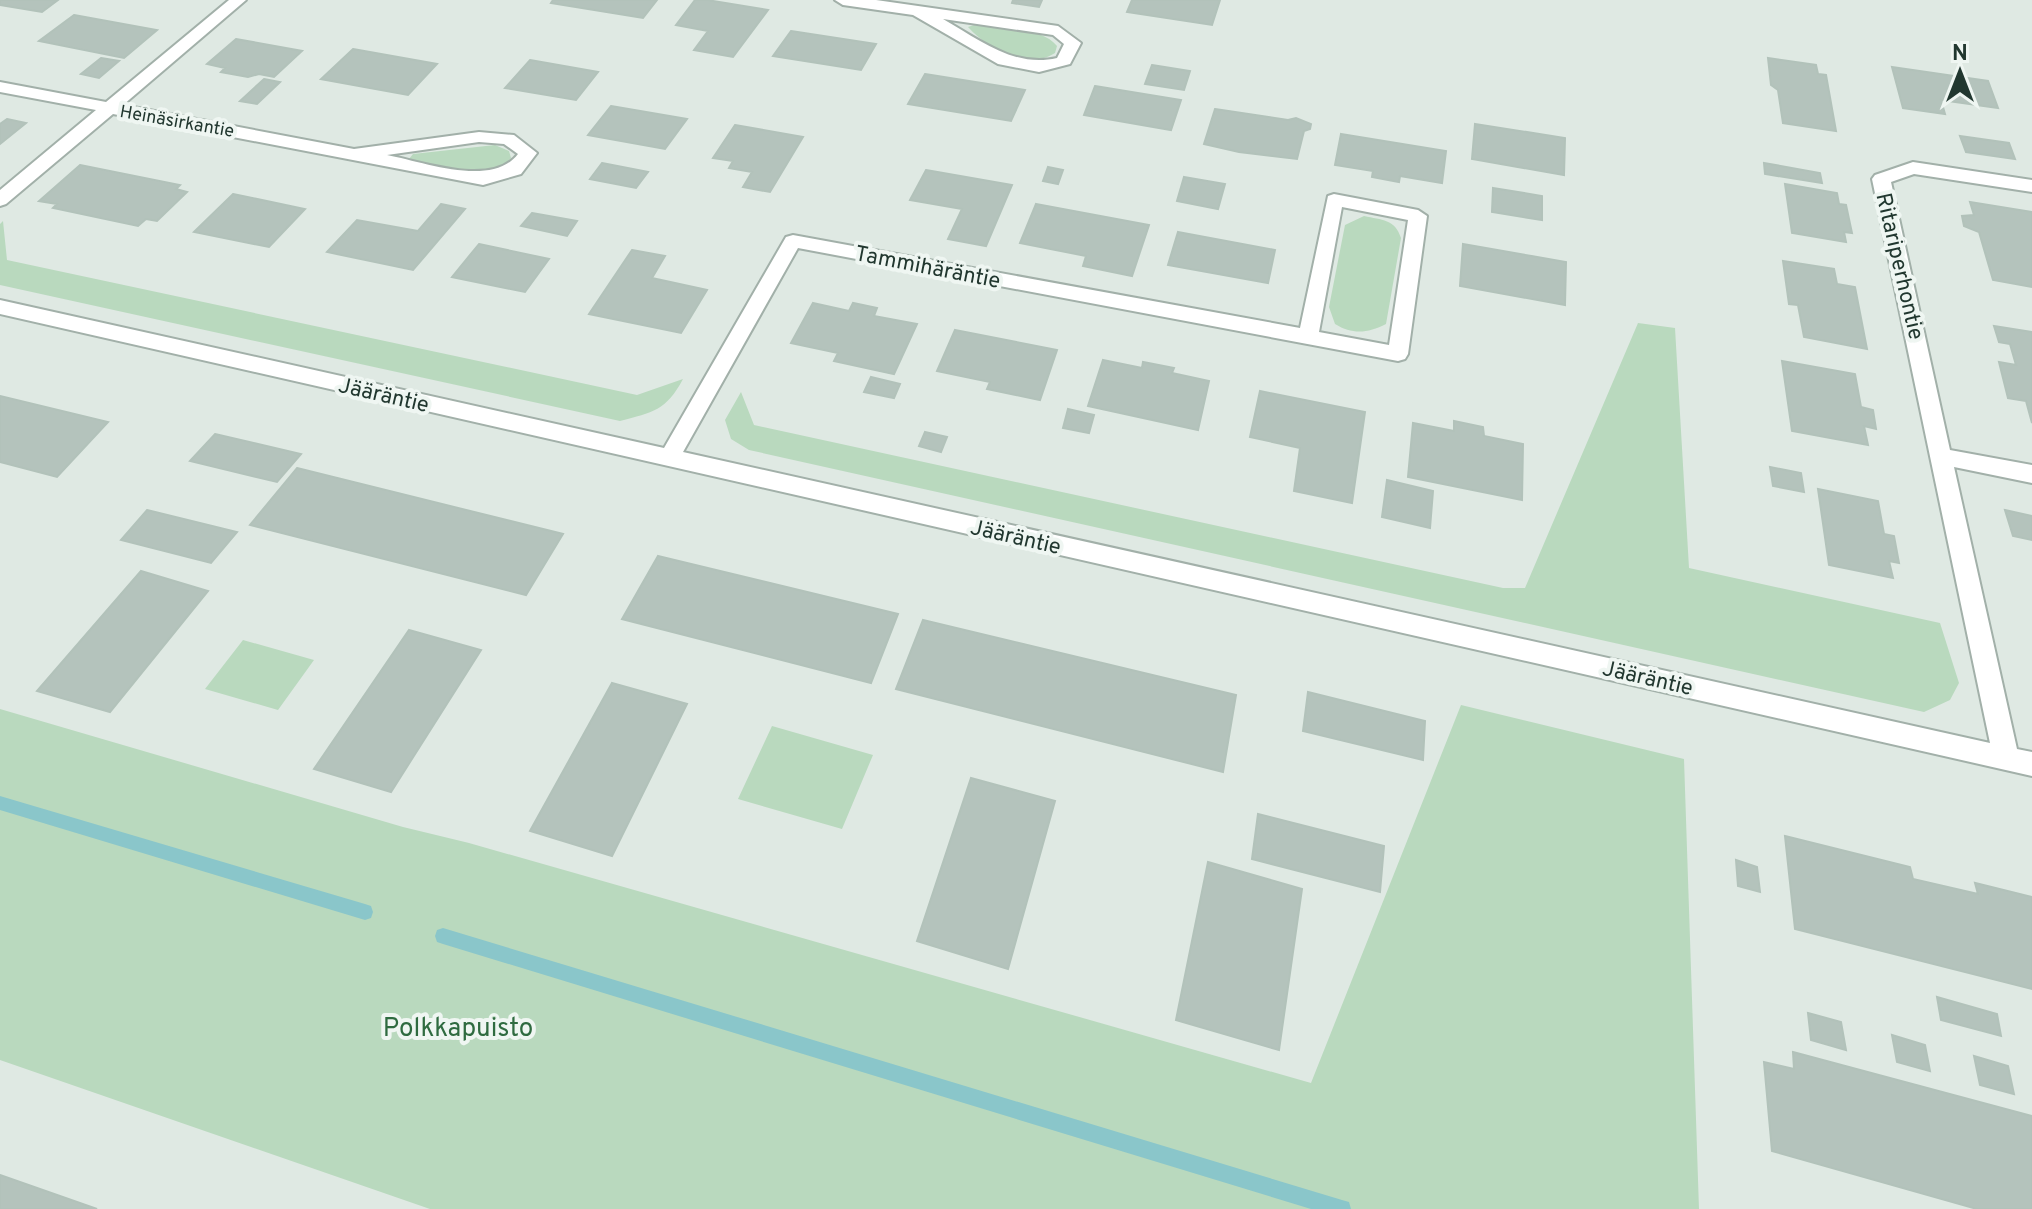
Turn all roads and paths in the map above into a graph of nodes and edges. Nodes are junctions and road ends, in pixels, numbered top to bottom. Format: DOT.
graph roads {
  1 [pos="238,0"];
  2 [pos="843,0"];
  3 [pos="919,12"];
  4 [pos="0,87"];
  5 [pos="108,109"];
  6 [pos="355,154"];
  7 [pos="2032,186"];
  8 [pos="0,200"];
  9 [pos="0,307"];
  10 [pos="1308,337"];
  11 [pos="1944,457"];
  12 [pos="669,458"];
  13 [pos="2032,474"];
  14 [pos="2006,758"];
  15 [pos="2032,764"];
  1 -- 5 [label="street"];
  2 -- 3 [label="street"];
  3 -- 3 [label="street"];
  4 -- 5 [label="street, Heinäsirkantie"];
  5 -- 6 [label="street, Heinäsirkantie"];
  5 -- 8 [label="street"];
  6 -- 6 [label="street, Heinäsirkantie"];
  7 -- 11 [label="street, Ritariperhontie"];
  9 -- 12 [label="street, Jääräntie"];
  10 -- 10 [label="street, Tammihäräntie"];
  10 -- 12 [label="street, Tammihäräntie"];
  11 -- 13 [label="street"];
  11 -- 14 [label="street, Ritariperhontie"];
  12 -- 14 [label="street, Jääräntie"];
  14 -- 15 [label="street, Jääräntie"];
}
